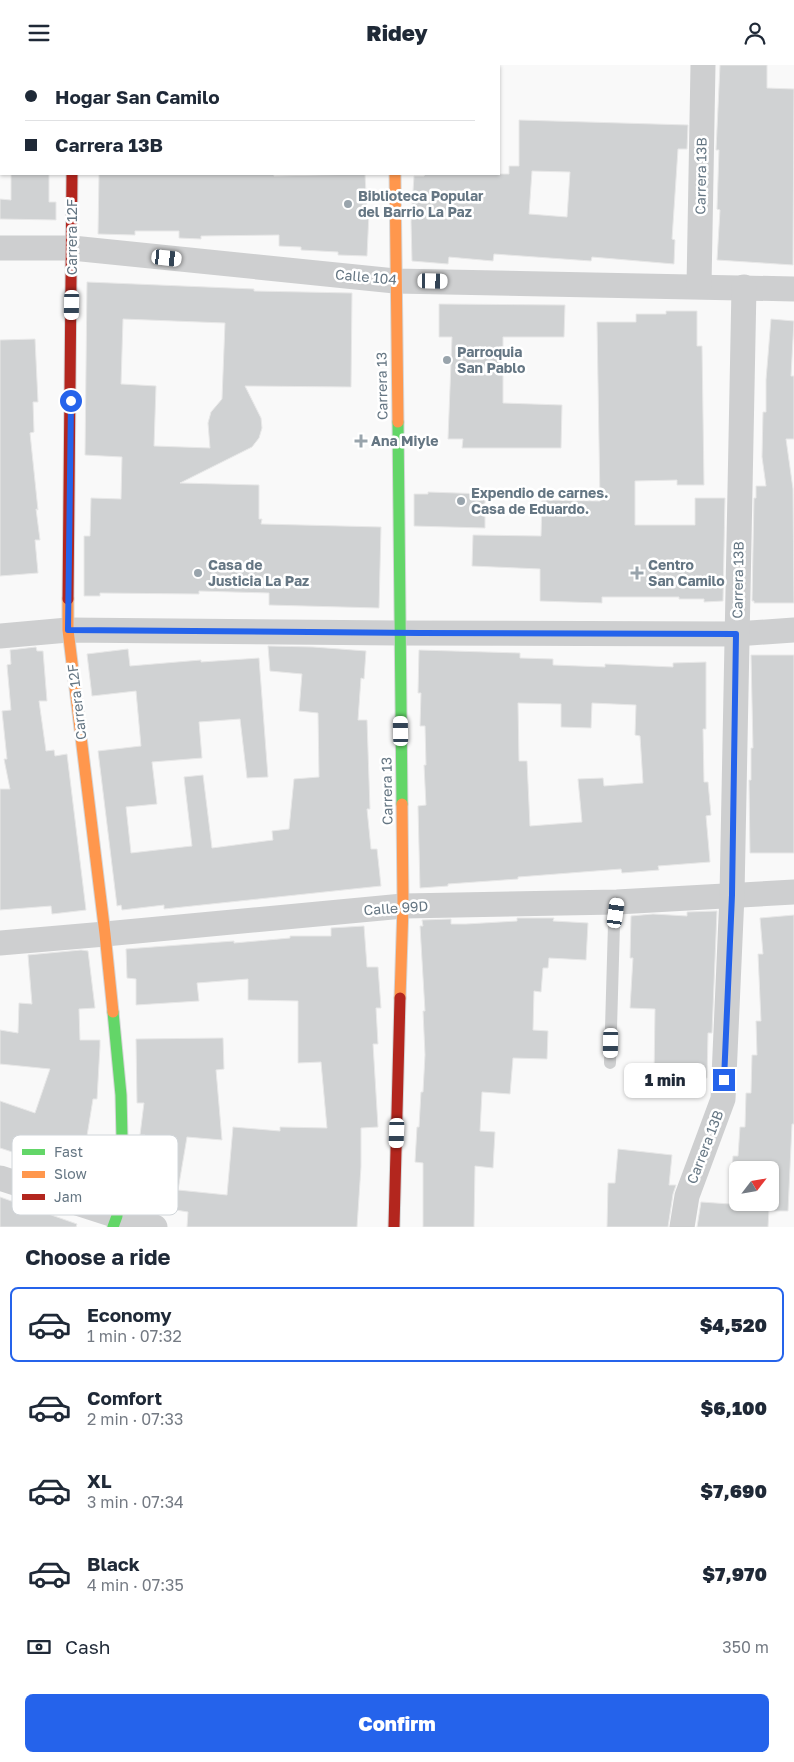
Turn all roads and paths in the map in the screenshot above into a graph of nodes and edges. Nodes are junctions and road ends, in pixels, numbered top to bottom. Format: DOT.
graph roads {
  1 [pos="703,65"];
  2 [pos="72,175"];
  3 [pos="395,175"];
  4 [pos="72,248"];
  5 [pos="0,249"];
  6 [pos="395,281"];
  7 [pos="699,287"];
  8 [pos="744,287"];
  9 [pos="794,289"];
  10 [pos="68,630"];
  11 [pos="794,630"];
  12 [pos="400,633"];
  13 [pos="736,634"];
  14 [pos="0,636"];
  15 [pos="794,893"];
  16 [pos="732,895"];
  17 [pos="617,902"];
  18 [pos="403,906"];
  19 [pos="104,934"];
  20 [pos="0,943"];
  21 [pos="610,1063"];
  22 [pos="122,1135"];
  23 [pos="0,1178"];
  24 [pos="12,1183"];
  25 [pos="97,1215"];
  26 [pos="115,1222"];
  27 [pos="156,1227"];
  28 [pos="394,1227"];
  29 [pos="682,1227"];
  1 -- 7 [label="street, Carrera 13B"];
  2 -- 4 [label="street, Carrera 12F"];
  3 -- 6 [label="street, Carrera 13"];
  4 -- 5 [label="street, Calle 104"];
  4 -- 6 [label="street, Calle 104"];
  4 -- 10 [label="street, Carrera 12F"];
  6 -- 7 [label="street, Calle 104"];
  6 -- 12 [label="street, Carrera 13"];
  7 -- 8 [label="street, Calle 104"];
  8 -- 9 [label="street, Calle 104"];
  8 -- 13 [label="street, Carrera 13B"];
  10 -- 12 [label="street"];
  10 -- 14 [label="street"];
  10 -- 19 [label="street, Carrera 12F"];
  11 -- 13 [label="street"];
  12 -- 13 [label="street"];
  12 -- 18 [label="street, Carrera 13"];
  13 -- 16 [label="street, Carrera 13B"];
  15 -- 16 [label="street, Calle 99D"];
  16 -- 17 [label="street, Calle 99D"];
  16 -- 29 [label="street, Carrera 13B"];
  17 -- 18 [label="street, Calle 99D"];
  17 -- 21 [label="lane"];
  18 -- 19 [label="street, Calle 99D"];
  18 -- 28 [label="street, Carrera 13"];
  19 -- 20 [label="street, Calle 99D"];
  19 -- 22 [label="street, Carrera 12F"];
  23 -- 24 [label="street"];
  25 -- 26 [label="street"];
  26 -- 27 [label="street"];
}
